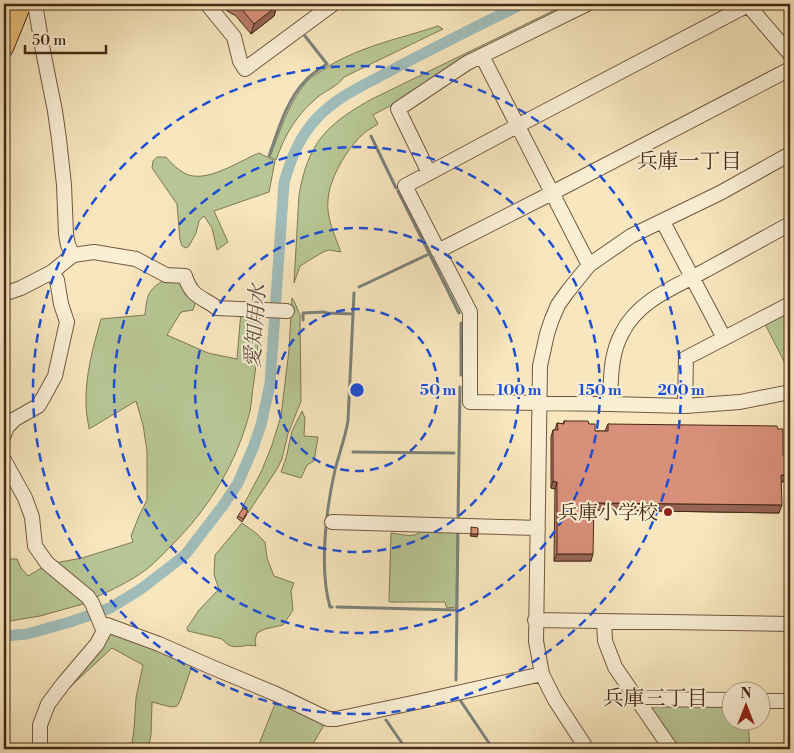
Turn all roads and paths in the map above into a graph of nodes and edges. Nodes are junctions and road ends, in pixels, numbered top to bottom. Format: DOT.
graph roads {
  1 [pos="22,4"];
  2 [pos="35,4"];
  3 [pos="207,4"];
  4 [pos="333,4"];
  5 [pos="587,4"];
  6 [pos="748,4"];
  7 [pos="4,48"];
  8 [pos="790,54"];
  9 [pos="482,56"];
  10 [pos="790,69"];
  11 [pos="517,126"];
  12 [pos="790,154"];
  13 [pos="429,173"];
  14 [pos="552,193"];
  15 [pos="662,222"];
  16 [pos="790,224"];
  17 [pos="438,251"];
  18 [pos="73,255"];
  19 [pos="589,265"];
  20 [pos="52,272"];
  21 [pos="691,278"];
  22 [pos="4,294"];
  23 [pos="790,304"];
  24 [pos="287,311"];
  25 [pos="724,338"];
  26 [pos="790,392"];
  27 [pos="539,402"];
  28 [pos="610,404"];
  29 [pos="685,406"];
  30 [pos="4,435"];
  31 [pos="4,460"];
  32 [pos="332,522"];
  33 [pos="538,528"];
  34 [pos="536,620"];
  35 [pos="604,621"];
  36 [pos="790,624"];
  37 [pos="102,627"];
  38 [pos="542,674"];
  39 [pos="637,699"];
  40 [pos="722,700"];
  41 [pos="772,700"];
  42 [pos="790,701"];
  43 [pos="40,749"];
  44 [pos="587,749"];
  45 [pos="670,749"];
  1 -- 7 [label="main road"];
  2 -- 18 [label="street"];
  3 -- 4 [label="street"];
  5 -- 9 [label="street"];
  6 -- 8 [label="street"];
  6 -- 11 [label="street"];
  9 -- 11 [label="street"];
  9 -- 13 [label="street"];
  10 -- 14 [label="street"];
  11 -- 13 [label="street"];
  11 -- 14 [label="street"];
  12 -- 15 [label="street"];
  13 -- 17 [label="street"];
  14 -- 17 [label="street"];
  14 -- 19 [label="street"];
  15 -- 19 [label="street"];
  15 -- 21 [label="street"];
  16 -- 21 [label="street"];
  17 -- 27 [label="street"];
  18 -- 20 [label="street"];
  18 -- 24 [label="street"];
  19 -- 27 [label="street"];
  20 -- 22 [label="street"];
  20 -- 30 [label="street"];
  21 -- 25 [label="street"];
  21 -- 28 [label="street"];
  23 -- 25 [label="street"];
  25 -- 29 [label="street"];
  26 -- 29 [label="street"];
  27 -- 28 [label="street"];
  27 -- 33 [label="street"];
  28 -- 29 [label="street"];
  31 -- 37 [label="street"];
  32 -- 33 [label="street"];
  33 -- 34 [label="street"];
  34 -- 35 [label="street"];
  34 -- 38 [label="street"];
  35 -- 36 [label="street"];
  35 -- 39 [label="street"];
  38 -- 43 [label="street"];
  38 -- 44 [label="street"];
  39 -- 40 [label="street"];
  39 -- 45 [label="street"];
  41 -- 42 [label="street"];
}
